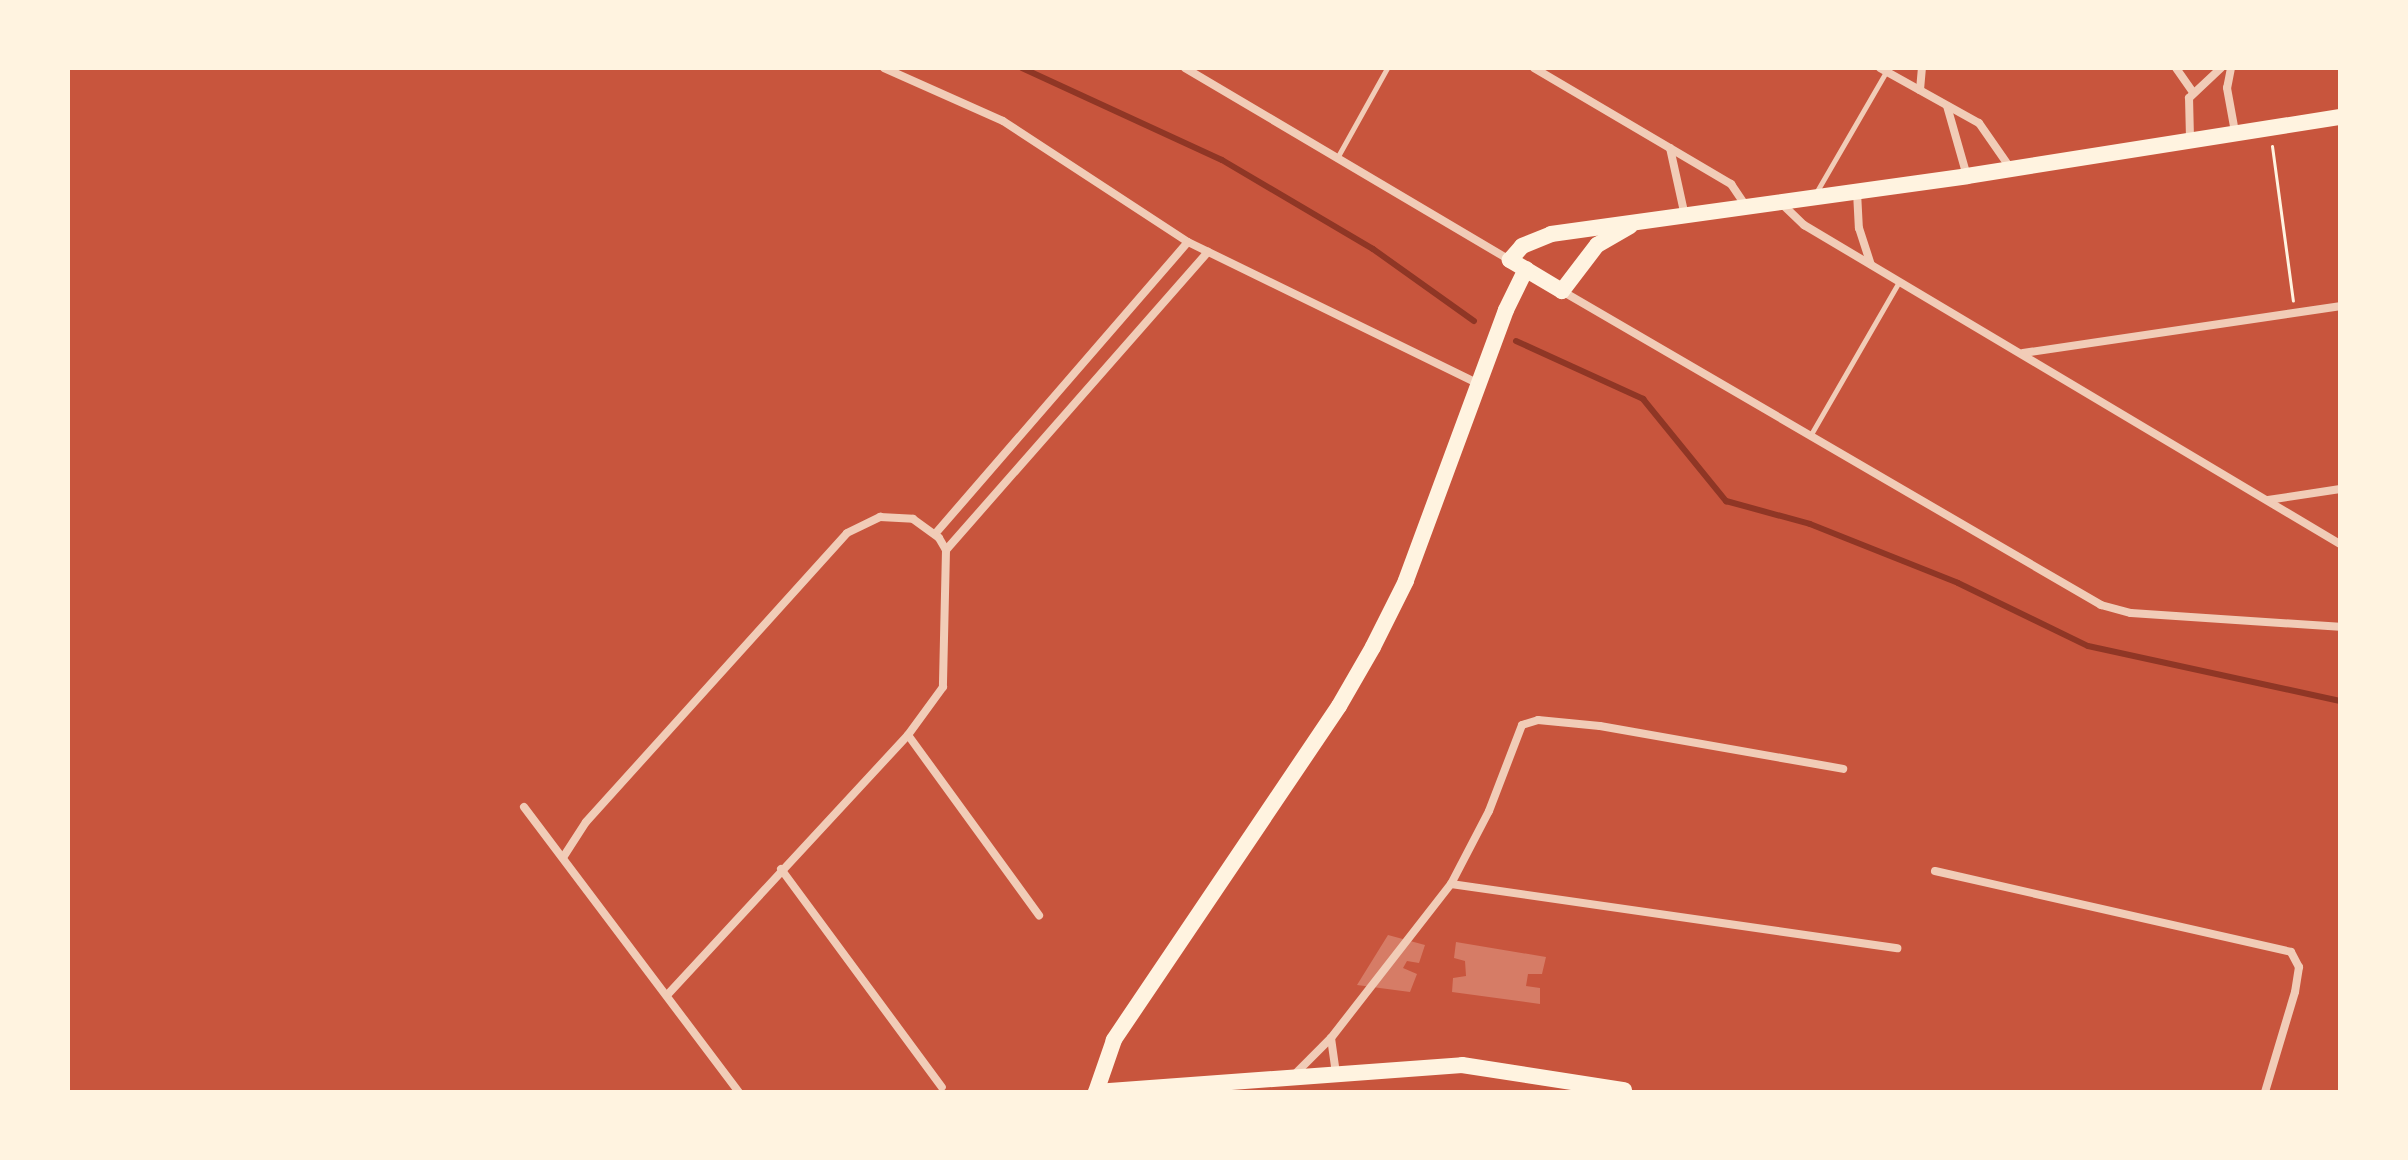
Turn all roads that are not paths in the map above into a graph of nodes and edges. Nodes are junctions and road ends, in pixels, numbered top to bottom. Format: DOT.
graph roads {
  1 [pos="884,68"];
  2 [pos="1185,68"];
  3 [pos="1387,68"];
  4 [pos="1534,68"];
  5 [pos="1922,68"];
  6 [pos="2176,68"];
  7 [pos="2221,68"];
  8 [pos="2231,68"];
  9 [pos="1884,70"];
  10 [pos="1920,90"];
  11 [pos="2193,92"];
  12 [pos="1946,106"];
  13 [pos="2340,117"];
  14 [pos="2235,132"];
  15 [pos="2190,138"];
  16 [pos="1670,147"];
  17 [pos="1337,158"];
  18 [pos="2012,169"];
  19 [pos="1967,176"];
  20 [pos="1857,192"];
  21 [pos="1812,199"];
  22 [pos="1781,203"];
  23 [pos="1747,208"];
  24 [pos="1685,218"];
  25 [pos="1630,226"];
  26 [pos="1188,242"];
  27 [pos="1208,252"];
  28 [pos="1510,260"];
  29 [pos="1871,264"];
  30 [pos="1526,269"];
  31 [pos="1899,282"];
  32 [pos="1562,291"];
  33 [pos="2340,306"];
  34 [pos="2022,353"];
  35 [pos="1479,384"];
  36 [pos="1810,436"];
  37 [pos="2340,489"];
  38 [pos="2268,500"];
  39 [pos="937,536"];
  40 [pos="2340,544"];
  41 [pos="946,550"];
  42 [pos="2340,627"];
  43 [pos="908,735"];
  44 [pos="1843,769"];
  45 [pos="524,807"];
  46 [pos="564,856"];
  47 [pos="781,869"];
  48 [pos="1935,871"];
  49 [pos="1451,884"];
  50 [pos="1039,915"];
  51 [pos="1897,948"];
  52 [pos="669,993"];
  53 [pos="1331,1038"];
  54 [pos="1336,1072"];
  55 [pos="1295,1074"];
  56 [pos="942,1087"];
  57 [pos="1628,1091"];
  58 [pos="739,1092"];
  59 [pos="1095,1092"];
  60 [pos="2265,1092"];
  1 -- 26 [label="street"];
  2 -- 17 [label="street"];
  3 -- 17 [label="lane"];
  4 -- 16 [label="street"];
  5 -- 10 [label="street"];
  6 -- 11 [label="street"];
  7 -- 11 [label="street"];
  8 -- 14 [label="street"];
  9 -- 10 [label="street"];
  9 -- 21 [label="lane"];
  10 -- 12 [label="street"];
  11 -- 15 [label="street"];
  12 -- 18 [label="street"];
  12 -- 19 [label="street"];
  13 -- 14 [label="main road"];
  14 -- 15 [label="main road"];
  15 -- 18 [label="main road"];
  16 -- 23 [label="street"];
  16 -- 24 [label="street"];
  17 -- 28 [label="street"];
  18 -- 19 [label="main road"];
  19 -- 20 [label="main road"];
  20 -- 21 [label="main road"];
  20 -- 29 [label="street"];
  21 -- 22 [label="main road"];
  22 -- 23 [label="main road"];
  22 -- 29 [label="street"];
  23 -- 24 [label="main road"];
  24 -- 25 [label="main road"];
  25 -- 28 [label="main road"];
  25 -- 32 [label="main road"];
  26 -- 27 [label="street"];
  26 -- 39 [label="street"];
  27 -- 35 [label="street"];
  27 -- 41 [label="street"];
  28 -- 30 [label="main road"];
  29 -- 31 [label="street"];
  30 -- 32 [label="main road"];
  30 -- 35 [label="main road"];
  31 -- 34 [label="street"];
  31 -- 36 [label="lane"];
  32 -- 36 [label="street"];
  33 -- 34 [label="street"];
  34 -- 38 [label="street"];
  35 -- 59 [label="main road"];
  36 -- 42 [label="street"];
  37 -- 38 [label="street"];
  38 -- 40 [label="street"];
  39 -- 41 [label="street"];
  39 -- 46 [label="street"];
  41 -- 43 [label="street"];
  43 -- 47 [label="street"];
  43 -- 50 [label="street"];
  44 -- 49 [label="street"];
  45 -- 46 [label="street"];
  46 -- 52 [label="street"];
  47 -- 52 [label="street"];
  47 -- 56 [label="street"];
  48 -- 60 [label="street"];
  49 -- 51 [label="street"];
  49 -- 53 [label="street"];
  52 -- 58 [label="street"];
  53 -- 54 [label="street"];
  53 -- 55 [label="street"];
  54 -- 55 [label="main road"];
  54 -- 57 [label="main road"];
  55 -- 59 [label="main road"];
}
